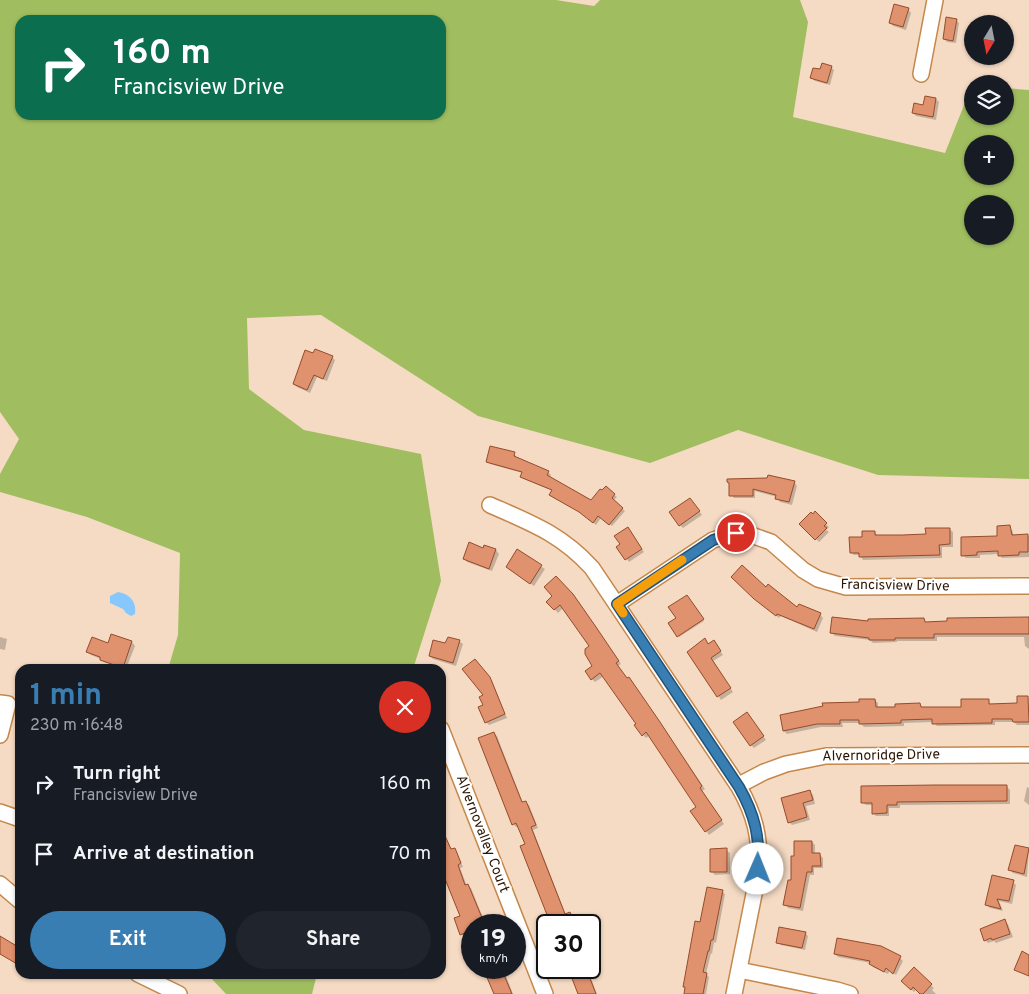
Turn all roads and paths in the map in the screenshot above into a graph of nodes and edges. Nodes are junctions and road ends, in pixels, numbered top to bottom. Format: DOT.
graph roads {
  1 [pos="935,0"];
  2 [pos="921,74"];
  3 [pos="490,505"];
  4 [pos="1029,586"];
  5 [pos="617,604"];
  6 [pos="0,703"];
  7 [pos="0,736"];
  8 [pos="446,742"];
  9 [pos="1029,755"];
  10 [pos="739,787"];
  11 [pos="0,812"];
  12 [pos="15,817"];
  13 [pos="0,884"];
  14 [pos="15,897"];
  15 [pos="739,970"];
  16 [pos="148,979"];
  17 [pos="179,994"];
  18 [pos="545,994"];
  19 [pos="734,994"];
  20 [pos="850,994"];
  1 -- 2 [label="street"];
  3 -- 5 [label="street"];
  4 -- 5 [label="street, Francisview Drive"];
  5 -- 10 [label="street"];
  6 -- 7 [label="street"];
  8 -- 18 [label="street, Alvernovalley Court"];
  9 -- 10 [label="street, Alvernoridge Drive"];
  10 -- 15 [label="street"];
  11 -- 12 [label="street"];
  13 -- 14 [label="street"];
  15 -- 19 [label="street"];
  15 -- 20 [label="street"];
  16 -- 17 [label="street"];
}
